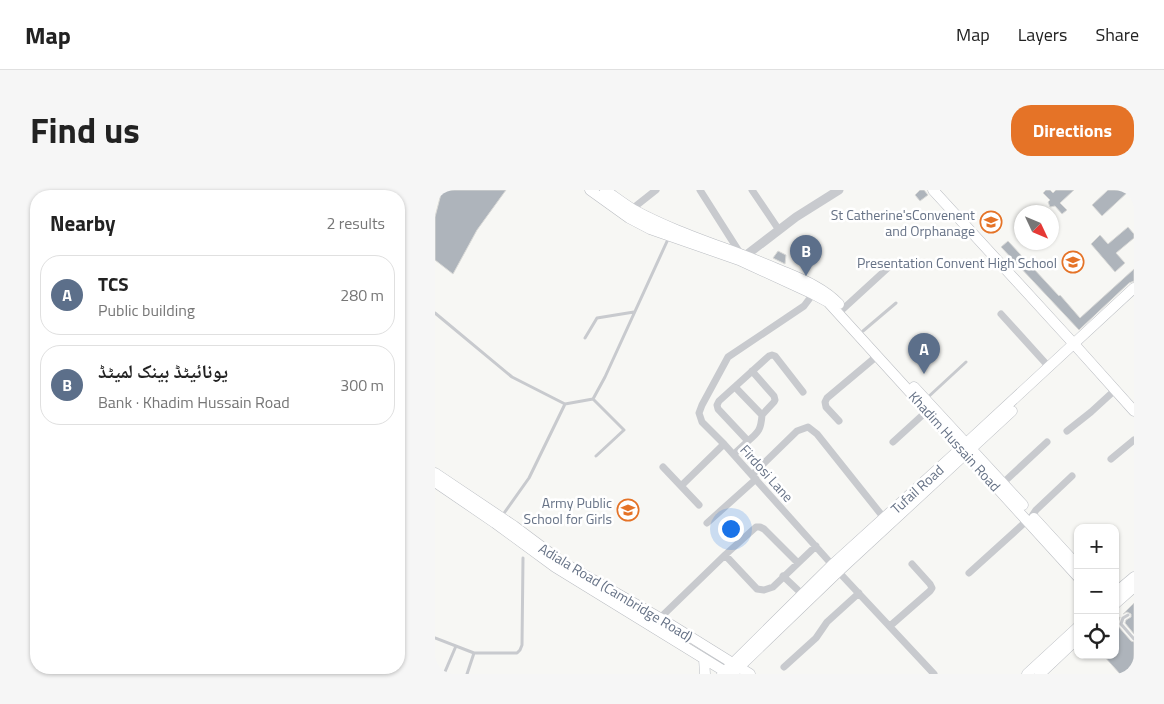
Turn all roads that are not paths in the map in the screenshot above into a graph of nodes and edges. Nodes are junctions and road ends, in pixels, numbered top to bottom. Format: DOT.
graph roads {
  1 [pos="590,190"];
  2 [pos="605,190"];
  3 [pos="656,190"];
  4 [pos="701,190"];
  5 [pos="752,190"];
  6 [pos="839,190"];
  7 [pos="933,190"];
  8 [pos="940,190"];
  9 [pos="632,209"];
  10 [pos="779,230"];
  11 [pos="670,236"];
  12 [pos="741,257"];
  13 [pos="891,265"];
  14 [pos="1134,288"];
  15 [pos="813,294"];
  16 [pos="1134,295"];
  17 [pos="896,303"];
  18 [pos="843,309"];
  19 [pos="635,312"];
  20 [pos="435,313"];
  21 [pos="1001,314"];
  22 [pos="863,331"];
  23 [pos="585,338"];
  24 [pos="1079,344"];
  25 [pos="877,356"];
  26 [pos="967,362"];
  27 [pos="1049,367"];
  28 [pos="752,371"];
  29 [pos="735,387"];
  30 [pos="1115,390"];
  31 [pos="803,392"];
  32 [pos="593,399"];
  33 [pos="926,399"];
  34 [pos="1134,401"];
  35 [pos="565,404"];
  36 [pos="927,411"];
  37 [pos="1134,411"];
  38 [pos="762,415"];
  39 [pos="839,421"];
  40 [pos="1067,431"];
  41 [pos="1134,440"];
  42 [pos="748,441"];
  43 [pos="893,442"];
  44 [pos="1047,442"];
  45 [pos="725,444"];
  46 [pos="966,449"];
  47 [pos="734,454"];
  48 [pos="596,456"];
  49 [pos="1111,459"];
  50 [pos="663,467"];
  51 [pos="435,473"];
  52 [pos="1072,476"];
  53 [pos="754,477"];
  54 [pos="435,482"];
  55 [pos="1003,483"];
  56 [pos="681,486"];
  57 [pos="699,505"];
  58 [pos="501,518"];
  59 [pos="884,518"];
  60 [pos="1030,518"];
  61 [pos="707,523"];
  62 [pos="816,546"];
  63 [pos="725,555"];
  64 [pos="523,558"];
  65 [pos="1074,562"];
  66 [pos="798,563"];
  67 [pos="912,564"];
  68 [pos="835,568"];
  69 [pos="1074,572"];
  70 [pos="969,573"];
  71 [pos="783,576"];
  72 [pos="1134,577"];
  73 [pos="1134,587"];
  74 [pos="1119,590"];
  75 [pos="859,593"];
  76 [pos="802,594"];
  77 [pos="1119,600"];
  78 [pos="1127,615"];
  79 [pos="660,618"];
  80 [pos="890,626"];
  81 [pos="1074,632"];
  82 [pos="435,638"];
  83 [pos="1134,639"];
  84 [pos="1074,642"];
  85 [pos="456,646"];
  86 [pos="475,653"];
  87 [pos="704,658"];
  88 [pos="784,667"];
  89 [pos="730,671"];
  90 [pos="444,674"];
  91 [pos="467,674"];
  92 [pos="705,674"];
  93 [pos="750,674"];
  94 [pos="934,674"];
  95 [pos="1027,674"];
  96 [pos="1040,674"];
  1 -- 11 [label="main road, Khadim Hussain Road"];
  2 -- 9 [label="main road, Khadim Hussain Road"];
  3 -- 9 [label="street"];
  4 -- 12 [label="street"];
  5 -- 10 [label="street"];
  6 -- 10 [label="street"];
  7 -- 24 [label="main road"];
  8 -- 24 [label="main road"];
  9 -- 12 [label="main road, Khadim Hussain Road"];
  10 -- 12 [label="street"];
  11 -- 12 [label="main road, Khadim Hussain Road"];
  11 -- 19 [label="lane"];
  12 -- 15 [label="main road, Khadim Hussain Road"];
  12 -- 18 [label="main road, Khadim Hussain Road"];
  13 -- 18 [label="street"];
  14 -- 24 [label="main road, Tufail Road"];
  15 -- 25 [label="main road, Khadim Hussain Road"];
  15 -- 45 [label="street, Firdosi Lane"];
  16 -- 24 [label="main road, Tufail Road"];
  17 -- 22 [label="lane"];
  18 -- 22 [label="main road, Khadim Hussain Road"];
  19 -- 23 [label="lane"];
  19 -- 32 [label="lane"];
  20 -- 35 [label="lane"];
  21 -- 27 [label="street"];
  22 -- 33 [label="main road, Khadim Hussain Road"];
  24 -- 27 [label="main road, Tufail Road"];
  24 -- 30 [label="main road"];
  24 -- 34 [label="main road"];
  24 -- 46 [label="main road, Tufail Road"];
  25 -- 36 [label="main road, Khadim Hussain Road"];
  25 -- 39 [label="street"];
  26 -- 33 [label="lane"];
  27 -- 46 [label="main road, Tufail Road"];
  28 -- 29 [label="street"];
  28 -- 31 [label="street"];
  28 -- 38 [label="street"];
  29 -- 38 [label="street"];
  29 -- 42 [label="street"];
  30 -- 37 [label="main road"];
  30 -- 40 [label="street"];
  32 -- 35 [label="lane"];
  32 -- 48 [label="lane"];
  33 -- 46 [label="main road, Khadim Hussain Road"];
  35 -- 58 [label="lane"];
  36 -- 43 [label="street"];
  36 -- 46 [label="main road, Khadim Hussain Road"];
  38 -- 42 [label="street"];
  41 -- 49 [label="street"];
  42 -- 47 [label="street"];
  44 -- 55 [label="street"];
  45 -- 47 [label="street, Firdosi Lane"];
  45 -- 56 [label="street"];
  46 -- 55 [label="main road, Khadim Hussain Road"];
  46 -- 59 [label="main road, Tufail Road"];
  46 -- 60 [label="main road, Khadim Hussain Road"];
  46 -- 68 [label="main road, Tufail Road"];
  47 -- 53 [label="street, Firdosi Lane"];
  50 -- 56 [label="street"];
  51 -- 58 [label="main road, Adiala Road (Cambridge Road)"];
  52 -- 60 [label="street"];
  53 -- 59 [label="street"];
  53 -- 61 [label="street"];
  53 -- 62 [label="street, Firdosi Lane"];
  54 -- 87 [label="main road, Adiala Road (Cambridge Road)"];
  55 -- 60 [label="main road, Khadim Hussain Road"];
  56 -- 57 [label="street"];
  58 -- 79 [label="main road, Adiala Road (Cambridge Road)"];
  59 -- 68 [label="main road, Tufail Road"];
  60 -- 65 [label="main road, Khadim Hussain Road"];
  60 -- 69 [label="main road, Khadim Hussain Road"];
  60 -- 70 [label="street"];
  62 -- 66 [label="street"];
  62 -- 68 [label="street, Firdosi Lane"];
  63 -- 66 [label="street"];
  63 -- 71 [label="street"];
  63 -- 79 [label="street"];
  64 -- 86 [label="lane"];
  66 -- 71 [label="street"];
  67 -- 80 [label="street"];
  68 -- 75 [label="street, Firdosi Lane"];
  68 -- 76 [label="main road, Tufail Road"];
  68 -- 89 [label="main road, Tufail Road"];
  71 -- 76 [label="street"];
  72 -- 74 [label="main road"];
  73 -- 77 [label="main road"];
  75 -- 80 [label="street, Firdosi Lane"];
  75 -- 88 [label="street"];
  76 -- 89 [label="main road, Tufail Road"];
  78 -- 83 [label="lane"];
  79 -- 89 [label="main road, Adiala Road (Cambridge Road)"];
  80 -- 94 [label="street, Firdosi Lane"];
  81 -- 95 [label="main road"];
  82 -- 85 [label="lane"];
  84 -- 96 [label="main road"];
  85 -- 86 [label="lane"];
  85 -- 90 [label="lane"];
  86 -- 91 [label="lane"];
  87 -- 89 [label="main road, Adiala Road (Cambridge Road)"];
  87 -- 92 [label="main road"];
  89 -- 93 [label="main road, Adiala Road (Cambridge Road)"];
}
